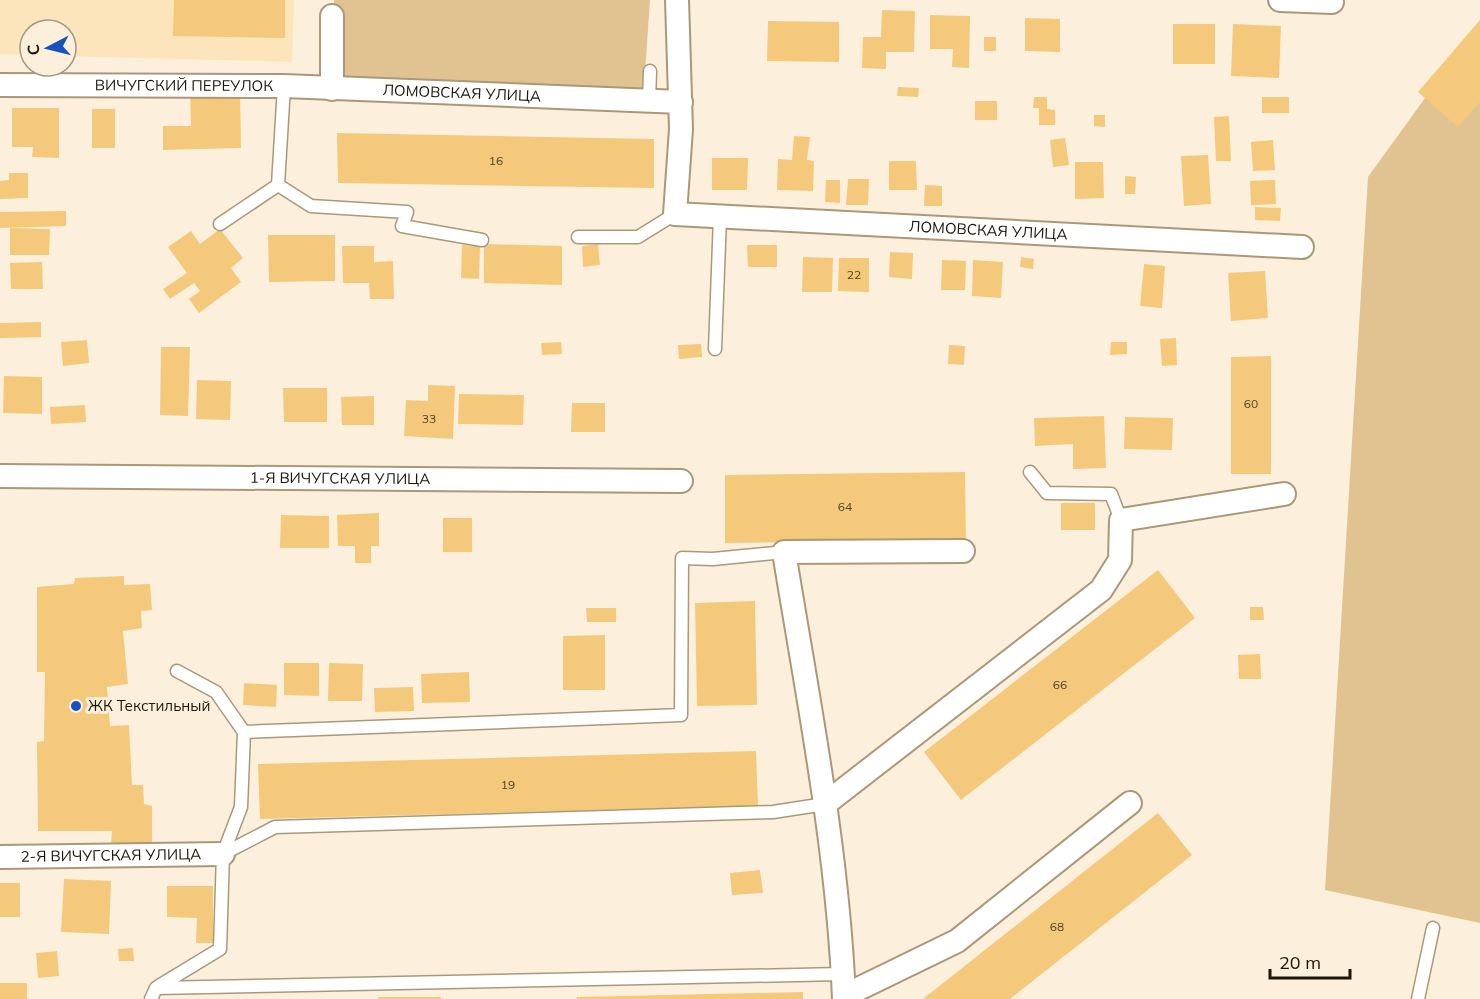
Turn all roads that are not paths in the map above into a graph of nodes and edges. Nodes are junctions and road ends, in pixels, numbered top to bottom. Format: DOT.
graph roads {
  1 [pos="677,0"];
  2 [pos="1280,0"];
  3 [pos="1332,2"];
  4 [pos="330,8"];
  5 [pos="650,71"];
  6 [pos="0,85"];
  7 [pos="284,86"];
  8 [pos="332,89"];
  9 [pos="649,101"];
  10 [pos="681,102"];
  11 [pos="278,185"];
  12 [pos="675,214"];
  13 [pos="720,217"];
  14 [pos="220,224"];
  15 [pos="578,237"];
  16 [pos="482,240"];
  17 [pos="1302,247"];
  18 [pos="715,349"];
  19 [pos="1030,472"];
  20 [pos="0,476"];
  21 [pos="681,481"];
  22 [pos="1284,494"];
  23 [pos="1121,520"];
  24 [pos="963,551"];
  25 [pos="784,552"];
  26 [pos="177,671"];
  27 [pos="244,732"];
  28 [pos="1130,803"];
  29 [pos="825,804"];
  30 [pos="223,854"];
  31 [pos="0,857"];
  32 [pos="1433,928"];
  33 [pos="843,990"];
  34 [pos="154,993"];
  35 [pos="1418,999"];
  1 -- 10 [label="street"];
  2 -- 3 [label="street"];
  4 -- 8 [label="street"];
  5 -- 9 [label="lane"];
  6 -- 7 [label="street, ВИЧУГСКИЙ ПЕРЕУЛОК"];
  7 -- 8 [label="street, ВИЧУГСКИЙ ПЕРЕУЛОК"];
  7 -- 11 [label="lane"];
  8 -- 9 [label="street, ЛОМОВСКАЯ УЛИЦА"];
  9 -- 10 [label="street, ЛОМОВСКАЯ УЛИЦА"];
  10 -- 12 [label="street"];
  11 -- 14 [label="lane"];
  11 -- 16 [label="lane"];
  12 -- 13 [label="street, ЛОМОВСКАЯ УЛИЦА"];
  12 -- 15 [label="lane"];
  13 -- 17 [label="street, ЛОМОВСКАЯ УЛИЦА"];
  13 -- 18 [label="lane"];
  19 -- 23 [label="lane"];
  20 -- 21 [label="street, 1-Я ВИЧУГСКАЯ УЛИЦА"];
  22 -- 23 [label="street"];
  23 -- 29 [label="street"];
  24 -- 25 [label="street"];
  25 -- 27 [label="lane"];
  25 -- 29 [label="street"];
  26 -- 27 [label="lane"];
  27 -- 30 [label="lane"];
  28 -- 33 [label="street"];
  29 -- 30 [label="lane"];
  29 -- 33 [label="street"];
  30 -- 31 [label="street, 2-Я ВИЧУГСКАЯ УЛИЦА"];
  30 -- 34 [label="lane"];
  32 -- 35 [label="lane"];
  33 -- 34 [label="lane"];
}
